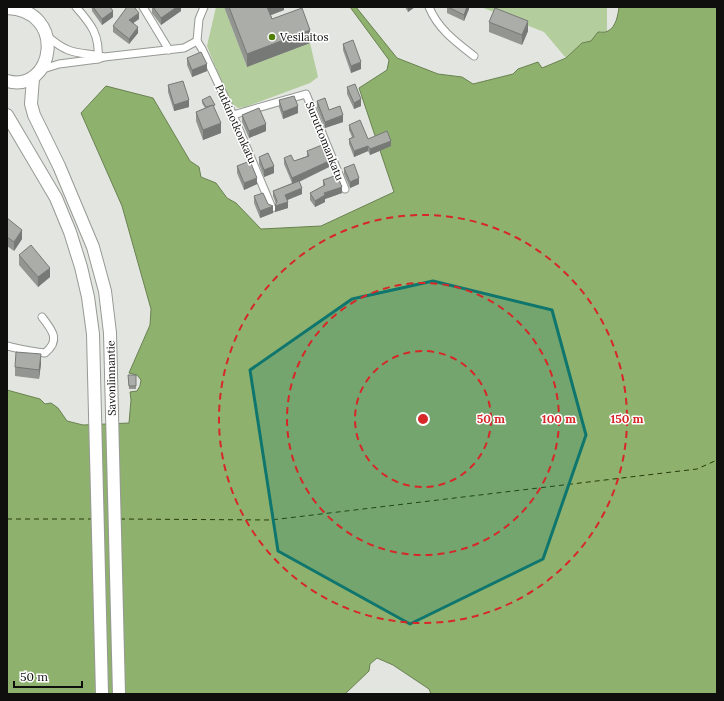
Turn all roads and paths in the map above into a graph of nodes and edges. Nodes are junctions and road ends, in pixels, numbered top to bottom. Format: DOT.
graph roads {
  1 [pos="76,7"];
  2 [pos="143,7"];
  3 [pos="204,7"];
  4 [pos="430,7"];
  5 [pos="7,8"];
  6 [pos="29,10"];
  7 [pos="47,36"];
  8 [pos="197,42"];
  9 [pos="169,50"];
  10 [pos="474,56"];
  11 [pos="102,57"];
  12 [pos="36,74"];
  13 [pos="7,82"];
  14 [pos="7,115"];
  15 [pos="233,115"];
  16 [pos="344,189"];
  17 [pos="272,208"];
  18 [pos="42,317"];
  19 [pos="7,346"];
  20 [pos="102,694"];
  21 [pos="119,694"];
  1 -- 11 [label="street"];
  2 -- 9 [label="street"];
  3 -- 8 [label="street"];
  4 -- 10 [label="street"];
  5 -- 6 [label="highway"];
  6 -- 7 [label="highway"];
  7 -- 11 [label="street"];
  7 -- 12 [label="highway, Savonlinnantie"];
  8 -- 9 [label="street"];
  8 -- 15 [label="street, Putkinotkonkatu"];
  9 -- 11 [label="street"];
  11 -- 12 [label="street"];
  12 -- 13 [label="highway"];
  12 -- 21 [label="highway, Savonlinnantie"];
  14 -- 20 [label="highway, Savonlinnantie"];
  15 -- 16 [label="street, Suruttomankatu"];
  15 -- 17 [label="street, Putkinotkonkatu"];
  18 -- 19 [label="street"];
}
